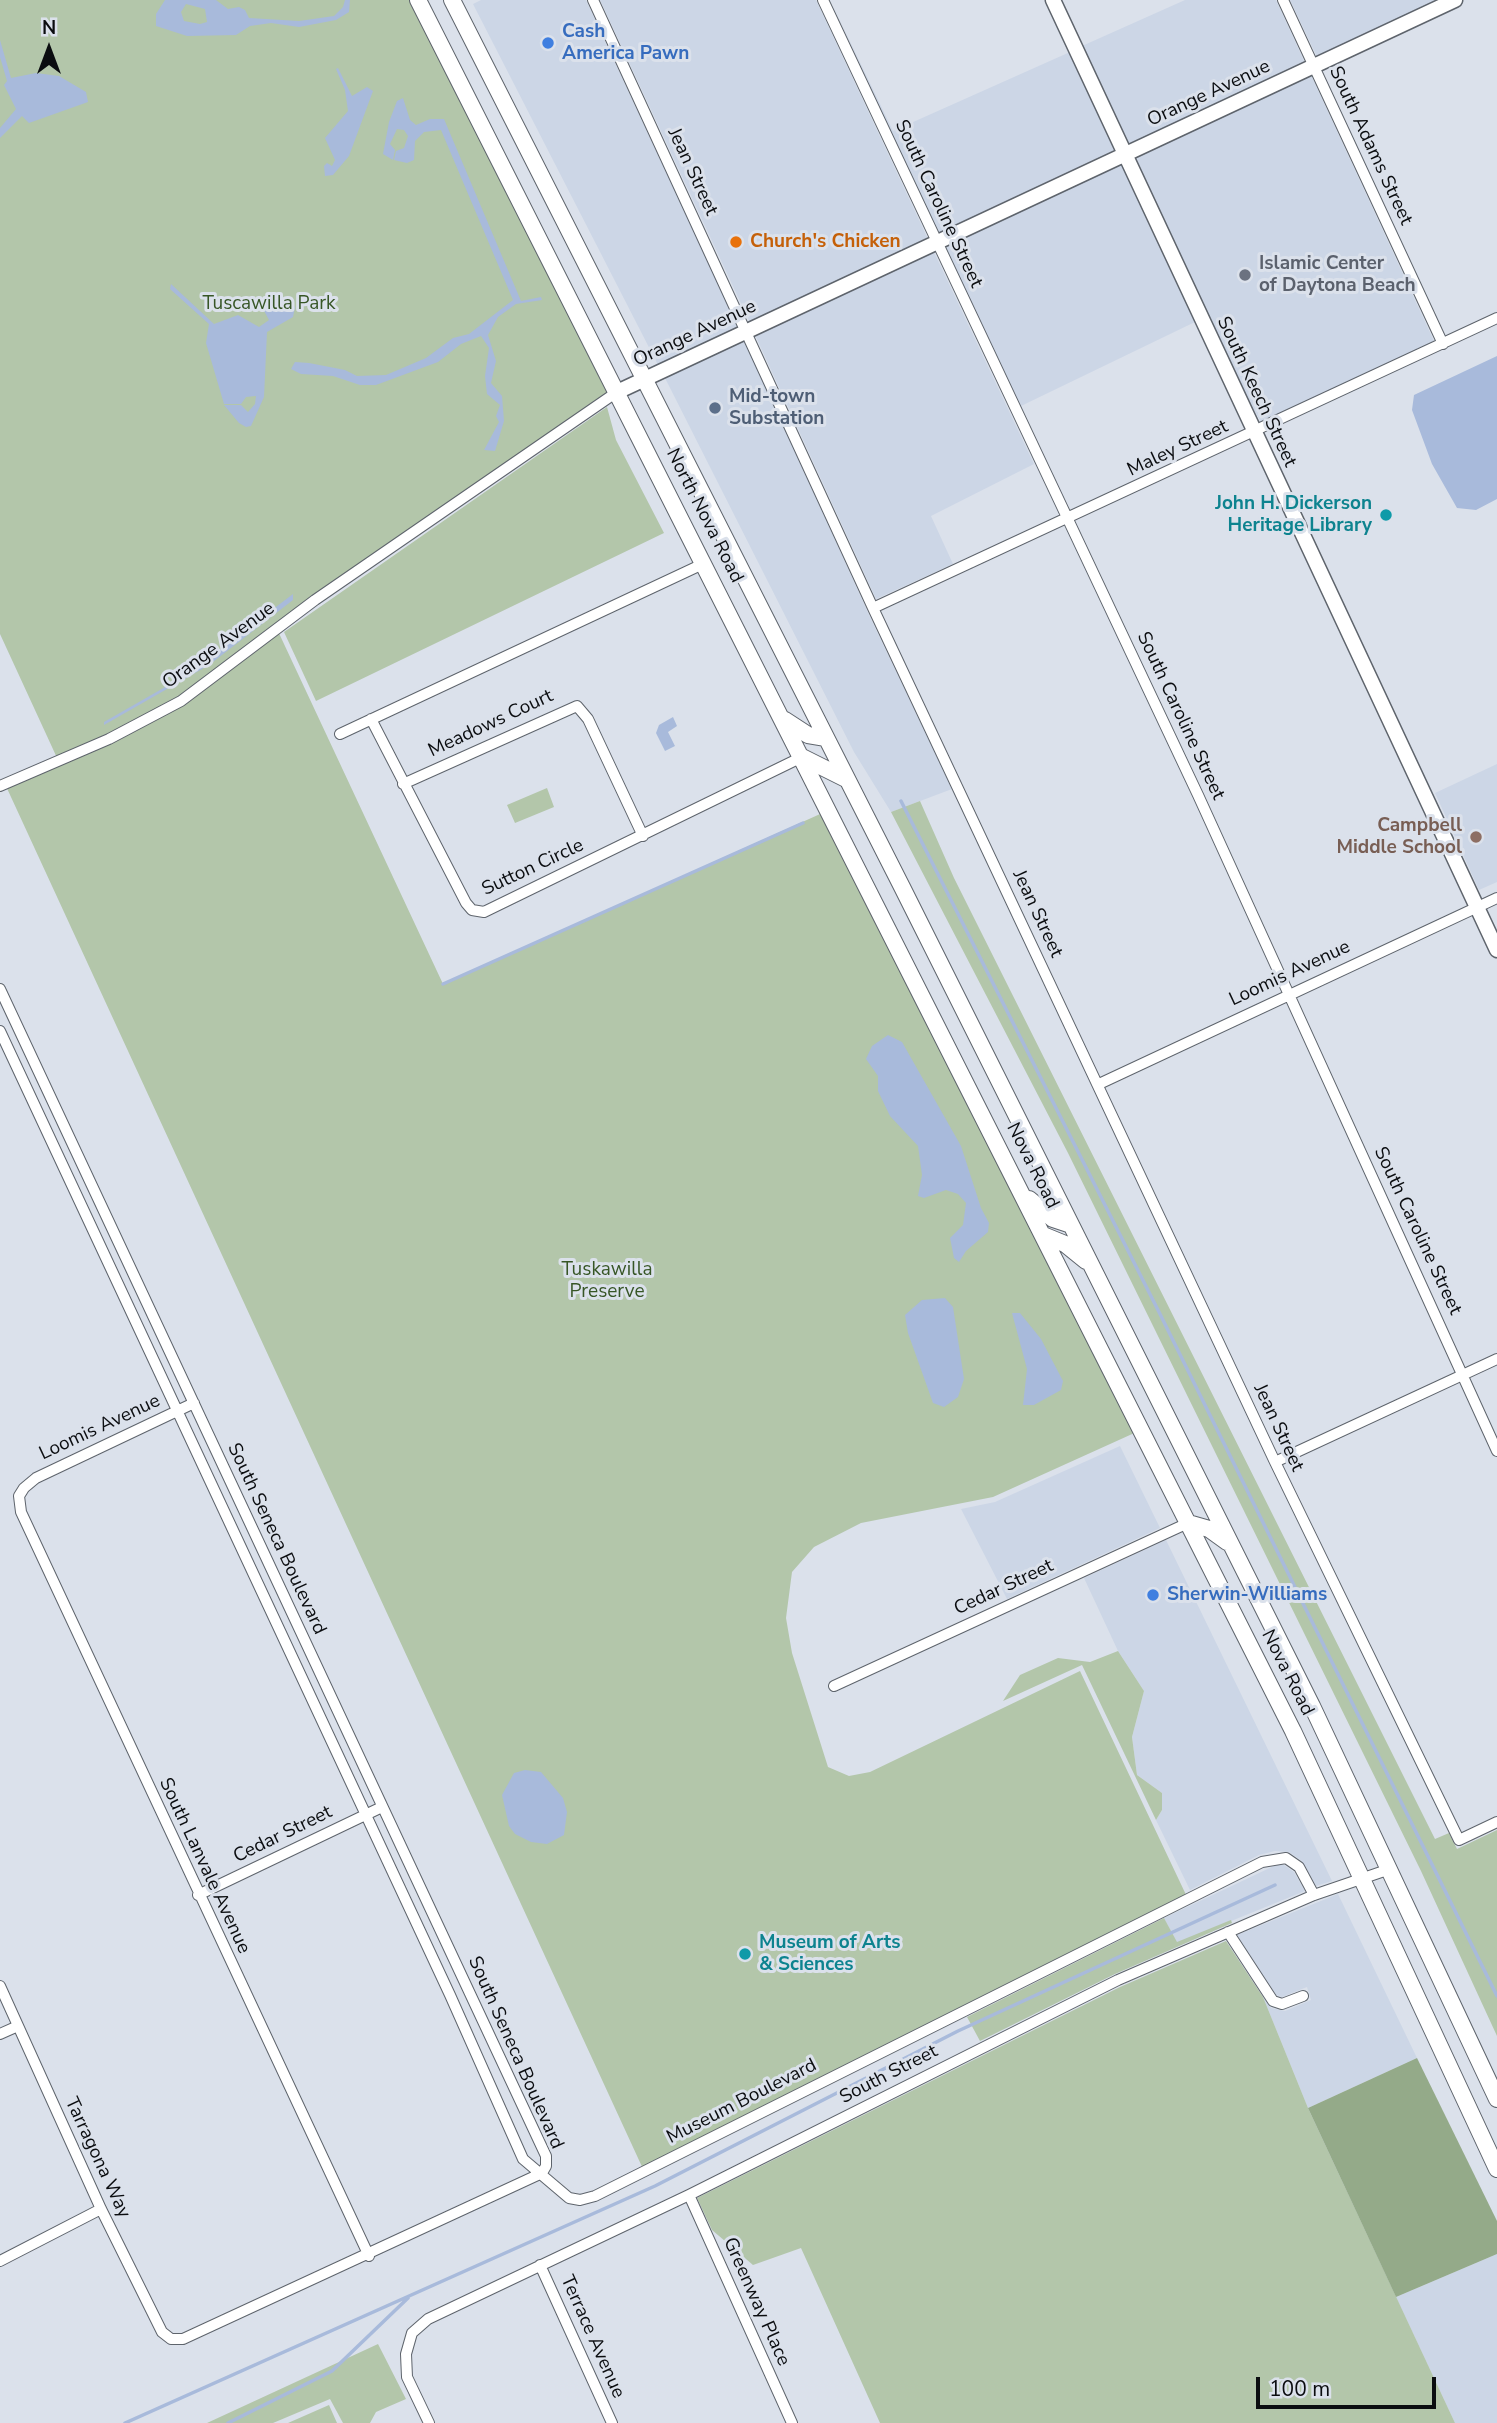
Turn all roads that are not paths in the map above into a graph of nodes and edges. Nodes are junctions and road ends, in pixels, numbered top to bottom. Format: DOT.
graph roads {
  1 [pos="418,0"];
  2 [pos="593,0"];
  3 [pos="823,0"];
  4 [pos="1053,0"];
  5 [pos="1283,0"];
  6 [pos="1455,0"];
  7 [pos="457,2"];
  8 [pos="1314,66"];
  9 [pos="1124,155"];
  10 [pos="936,243"];
  11 [pos="1497,318"];
  12 [pos="747,332"];
  13 [pos="1443,344"];
  14 [pos="644,380"];
  15 [pos="617,392"];
  16 [pos="1254,433"];
  17 [pos="1067,519"];
  18 [pos="705,563"];
  19 [pos="873,608"];
  20 [pos="371,719"];
  21 [pos="783,719"];
  22 [pos="340,734"];
  23 [pos="826,738"];
  24 [pos="802,757"];
  25 [pos="848,780"];
  26 [pos="402,784"];
  27 [pos="0,786"];
  28 [pos="643,836"];
  29 [pos="1497,898"];
  30 [pos="1477,907"];
  31 [pos="1497,950"];
  32 [pos="0,989"];
  33 [pos="1288,993"];
  34 [pos="14,1019"];
  35 [pos="0,1029"];
  36 [pos="977,1038"];
  37 [pos="951,1051"];
  38 [pos="1098,1084"];
  39 [pos="1022,1193"];
  40 [pos="1070,1224"];
  41 [pos="111,1226"];
  42 [pos="95,1233"];
  43 [pos="1043,1235"];
  44 [pos="1091,1264"];
  45 [pos="1497,1359"];
  46 [pos="1464,1375"];
  47 [pos="194,1403"];
  48 [pos="178,1410"];
  49 [pos="1497,1451"];
  50 [pos="1275,1462"];
  51 [pos="24,1488"];
  52 [pos="1188,1522"];
  53 [pos="1231,1545"];
  54 [pos="290,1608"];
  55 [pos="273,1616"];
  56 [pos="834,1686"];
  57 [pos="382,1807"];
  58 [pos="365,1815"];
  59 [pos="1497,1822"];
  60 [pos="1390,1869"];
  61 [pos="1362,1879"];
  62 [pos="198,1895"];
  63 [pos="1314,1895"];
  64 [pos="1228,1932"];
  65 [pos="0,1986"];
  66 [pos="467,1987"];
  67 [pos="450,1995"];
  68 [pos="1303,1996"];
  69 [pos="18,2026"];
  70 [pos="0,2034"];
  71 [pos="1497,2099"];
  72 [pos="1497,2169"];
  73 [pos="542,2173"];
  74 [pos="689,2195"];
  75 [pos="101,2209"];
  76 [pos="369,2256"];
  77 [pos="0,2261"];
  78 [pos="540,2266"];
  79 [pos="429,2423"];
  80 [pos="611,2423"];
  81 [pos="792,2423"];
  1 -- 15 [label="main road, North Nova Road"];
  2 -- 12 [label="street, Jean Street"];
  3 -- 10 [label="street, South Caroline Street"];
  4 -- 9 [label="street, South Keech Street"];
  5 -- 8 [label="street, South Adams Street"];
  6 -- 8 [label="street, Orange Avenue"];
  7 -- 14 [label="main road, North Nova Road"];
  8 -- 9 [label="street, Orange Avenue"];
  8 -- 13 [label="street, South Adams Street"];
  9 -- 10 [label="street, Orange Avenue"];
  9 -- 16 [label="street, South Keech Street"];
  10 -- 12 [label="street, Orange Avenue"];
  10 -- 17 [label="street, South Caroline Street"];
  11 -- 13 [label="street, Maley Street"];
  12 -- 14 [label="street, Orange Avenue"];
  12 -- 19 [label="street, Jean Street"];
  13 -- 16 [label="street, Maley Street"];
  14 -- 15 [label="street, Orange Avenue"];
  14 -- 23 [label="main road, North Nova Road"];
  15 -- 18 [label="main road, North Nova Road"];
  15 -- 27 [label="street, Orange Avenue"];
  16 -- 17 [label="street, Maley Street"];
  16 -- 30 [label="street, South Keech Street"];
  17 -- 19 [label="street, Maley Street"];
  17 -- 33 [label="street, South Caroline Street"];
  18 -- 20 [label="street"];
  18 -- 21 [label="main road, North Nova Road"];
  19 -- 38 [label="street, Jean Street"];
  20 -- 22 [label="street"];
  20 -- 26 [label="street, Sutton Circle"];
  21 -- 23 [label="main road"];
  21 -- 24 [label="main road, North Nova Road"];
  23 -- 25 [label="main road, North Nova Road"];
  24 -- 25 [label="main road"];
  24 -- 28 [label="street, Sutton Circle"];
  24 -- 37 [label="main road, North Nova Road"];
  25 -- 36 [label="main road, North Nova Road"];
  26 -- 28 [label="street, Sutton Circle"];
  26 -- 28 [label="street, Meadows Court"];
  29 -- 30 [label="street, Loomis Avenue"];
  30 -- 31 [label="street, South Keech Street"];
  30 -- 33 [label="street, Loomis Avenue"];
  32 -- 34 [label="street, South Seneca Boulevard"];
  33 -- 38 [label="street, Loomis Avenue"];
  33 -- 46 [label="street, South Caroline Street"];
  34 -- 35 [label="street"];
  34 -- 41 [label="street, South Seneca Boulevard"];
  35 -- 42 [label="street, South Seneca Boulevard"];
  36 -- 40 [label="main road, Nova Road"];
  37 -- 39 [label="main road, Nova Road"];
  38 -- 50 [label="street, Jean Street"];
  39 -- 40 [label="main road"];
  39 -- 43 [label="main road, Nova Road"];
  40 -- 44 [label="main road, Nova Road"];
  41 -- 42 [label="street"];
  41 -- 47 [label="street, South Seneca Boulevard"];
  42 -- 48 [label="street, South Seneca Boulevard"];
  43 -- 44 [label="main road"];
  43 -- 52 [label="main road, Nova Road"];
  44 -- 53 [label="main road, Nova Road"];
  45 -- 46 [label="street"];
  46 -- 49 [label="street, South Caroline Street"];
  46 -- 50 [label="street"];
  47 -- 48 [label="street, Loomis Avenue"];
  47 -- 54 [label="street, South Seneca Boulevard"];
  48 -- 51 [label="street, Loomis Avenue"];
  48 -- 55 [label="street, South Seneca Boulevard"];
  50 -- 59 [label="street, Jean Street"];
  51 -- 62 [label="street, South Lanvale Avenue"];
  52 -- 53 [label="main road"];
  52 -- 56 [label="street, Cedar Street"];
  52 -- 61 [label="main road, Nova Road"];
  53 -- 60 [label="main road, Nova Road"];
  54 -- 55 [label="street"];
  54 -- 57 [label="street, South Seneca Boulevard"];
  55 -- 58 [label="street, South Seneca Boulevard"];
  57 -- 58 [label="street, Cedar Street"];
  57 -- 66 [label="street, South Seneca Boulevard"];
  58 -- 62 [label="street, Cedar Street"];
  58 -- 67 [label="street, South Seneca Boulevard"];
  60 -- 61 [label="street, South Street"];
  60 -- 71 [label="main road, Nova Road"];
  61 -- 63 [label="street, South Street"];
  61 -- 72 [label="main road, Nova Road"];
  62 -- 76 [label="street, South Lanvale Avenue"];
  63 -- 64 [label="street, South Street"];
  63 -- 73 [label="street, Museum Boulevard"];
  64 -- 68 [label="street"];
  64 -- 74 [label="street, South Street"];
  65 -- 69 [label="street, Tarragona Way"];
  66 -- 67 [label="street"];
  66 -- 73 [label="street, South Seneca Boulevard"];
  67 -- 73 [label="street, South Seneca Boulevard"];
  69 -- 70 [label="street"];
  69 -- 75 [label="street, Tarragona Way"];
  73 -- 76 [label="street"];
  74 -- 78 [label="street, South Street"];
  74 -- 81 [label="street, Greenway Place"];
  75 -- 76 [label="street, Tarragona Way"];
  75 -- 77 [label="street"];
  78 -- 79 [label="street, South Street"];
  78 -- 80 [label="street, Terrace Avenue"];
}
